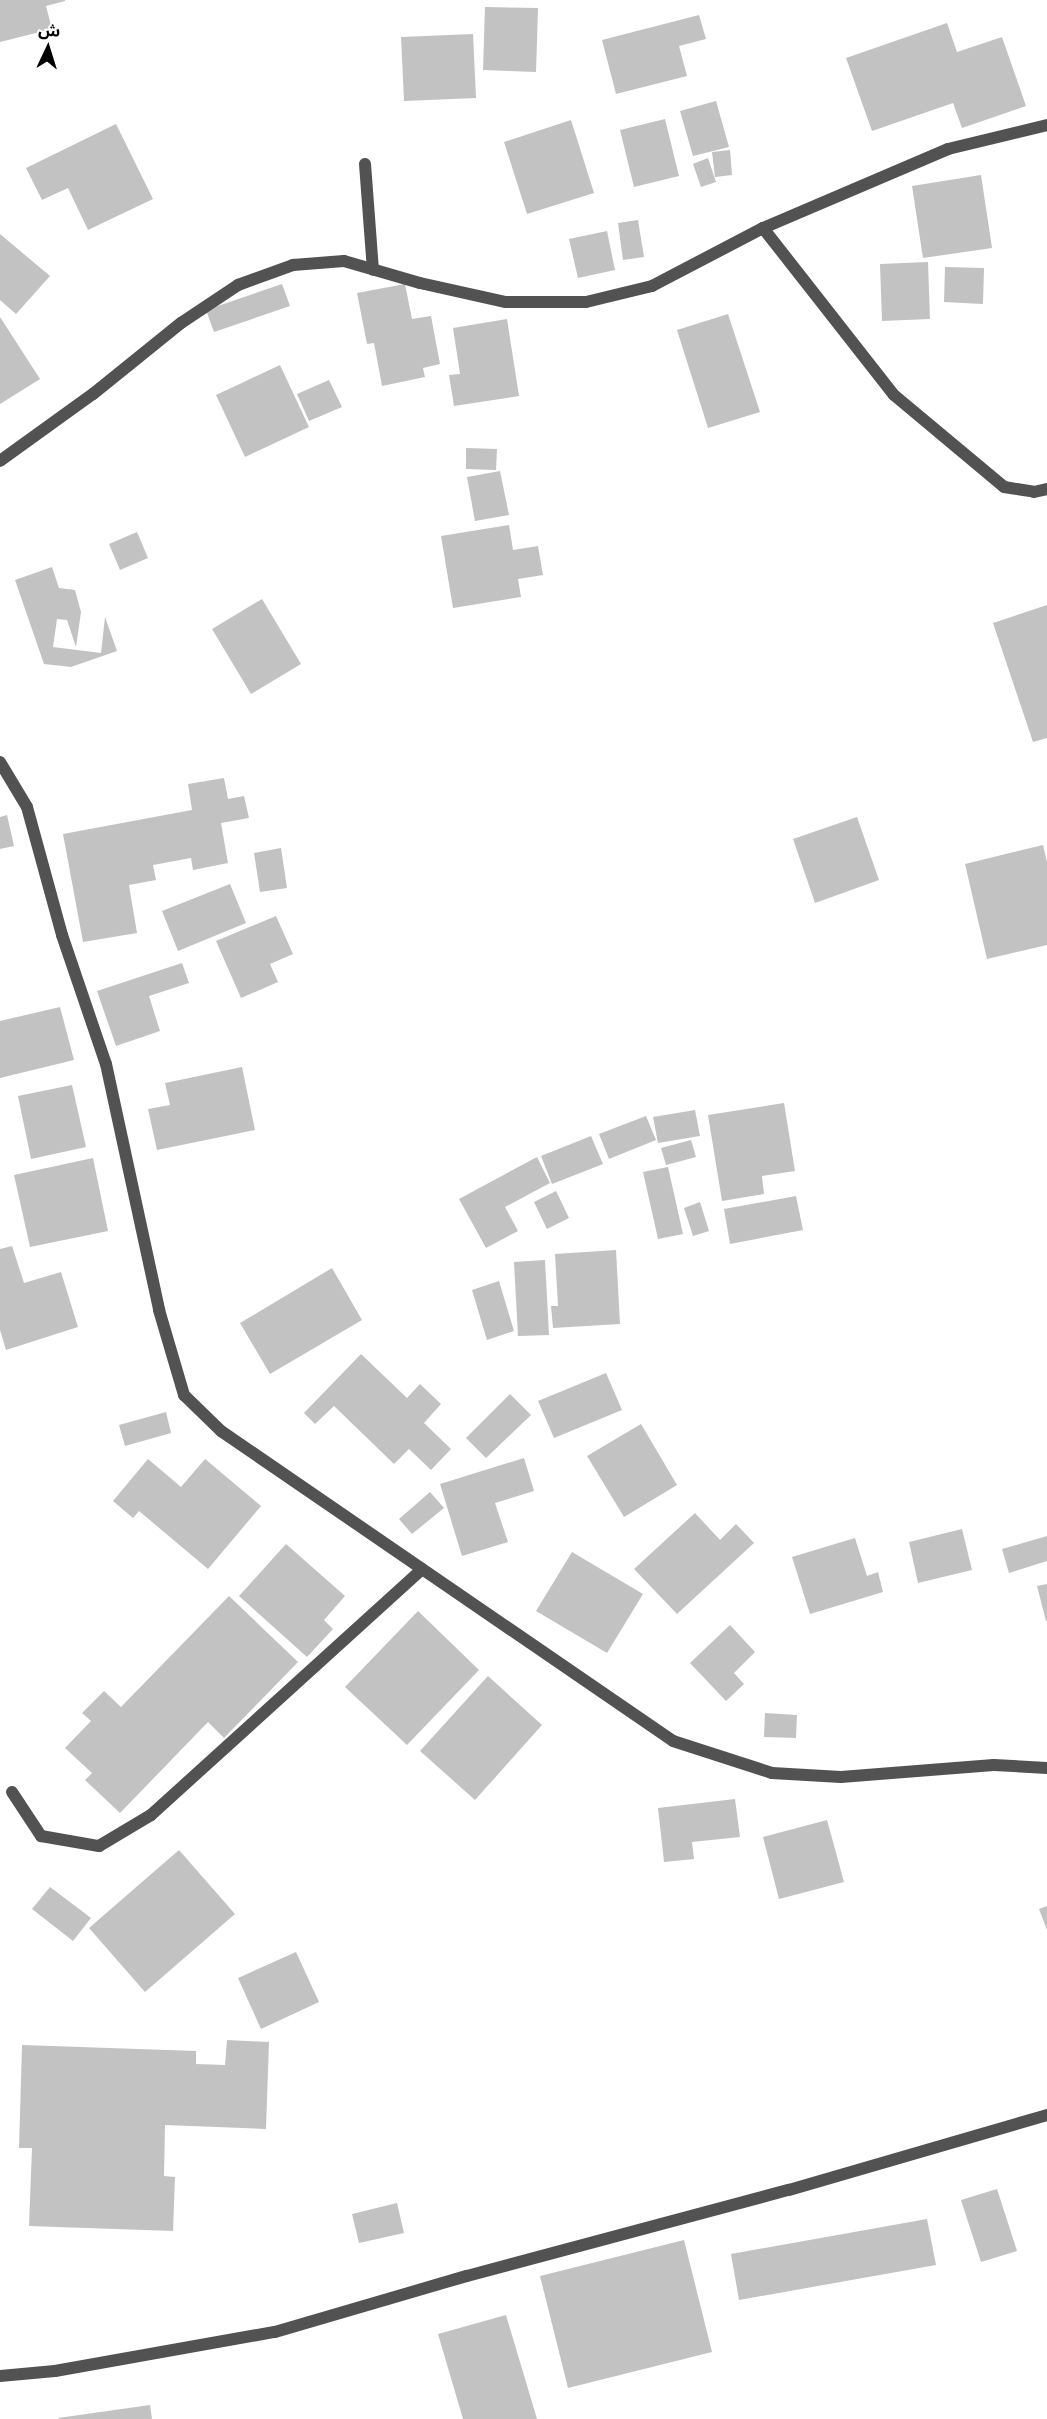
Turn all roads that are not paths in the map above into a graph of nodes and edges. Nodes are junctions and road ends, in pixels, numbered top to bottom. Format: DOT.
graph roads {
  1 [pos="1047,125"];
  2 [pos="365,164"];
  3 [pos="763,228"];
  4 [pos="373,270"];
  5 [pos="0,461"];
  6 [pos="1047,489"];
  7 [pos="0,762"];
  8 [pos="422,1569"];
  9 [pos="1047,1768"];
  10 [pos="12,1792"];
  11 [pos="1047,2115"];
  12 [pos="0,2376"];
  1 -- 3 [label="street"];
  2 -- 4 [label="street"];
  3 -- 4 [label="street"];
  3 -- 6 [label="street"];
  4 -- 5 [label="street"];
  7 -- 8 [label="street"];
  8 -- 9 [label="street"];
  8 -- 10 [label="street"];
  11 -- 12 [label="street"];
}
